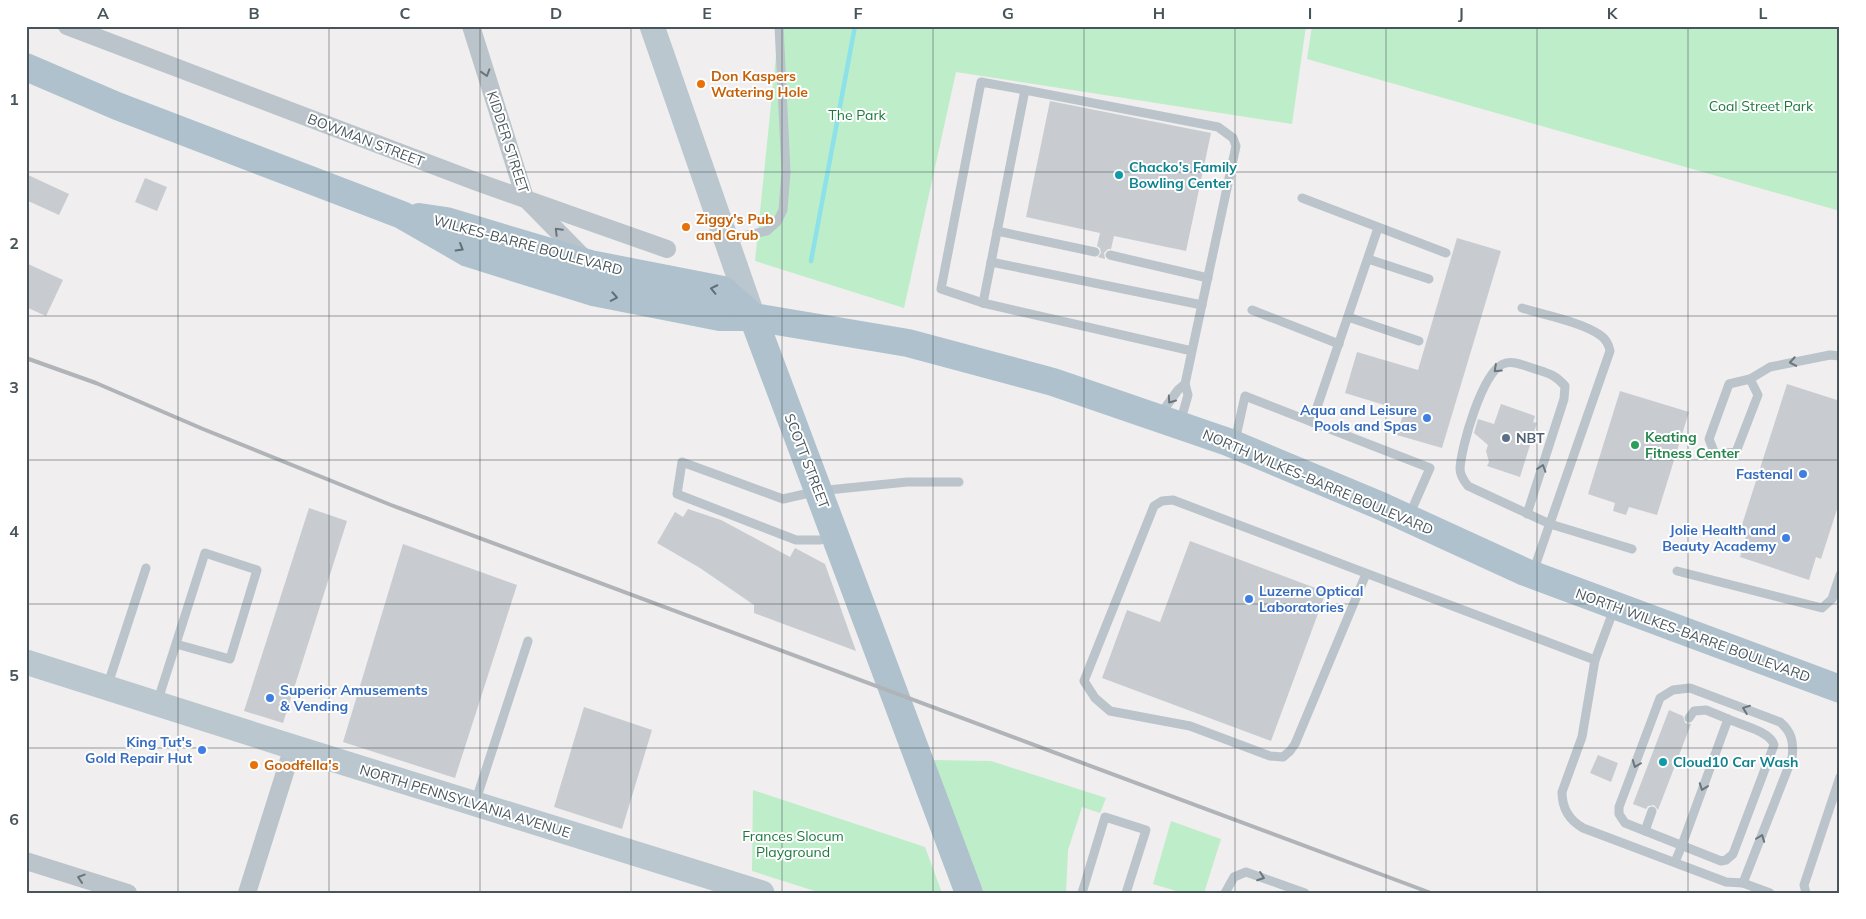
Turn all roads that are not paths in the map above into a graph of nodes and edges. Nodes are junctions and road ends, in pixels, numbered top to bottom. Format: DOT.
graph roads {
  1 [pos="67,26"];
  2 [pos="471,26"];
  3 [pos="652,26"];
  4 [pos="779,26"];
  5 [pos="26,67"];
  6 [pos="26,85"];
  7 [pos="1025,90"];
  8 [pos="117,106"];
  9 [pos="525,198"];
  10 [pos="1302,198"];
  11 [pos="402,215"];
  12 [pos="1378,228"];
  13 [pos="997,231"];
  14 [pos="727,239"];
  15 [pos="667,248"];
  16 [pos="1095,252"];
  17 [pos="1446,253"];
  18 [pos="1110,256"];
  19 [pos="1368,259"];
  20 [pos="991,262"];
  21 [pos="590,264"];
  22 [pos="1208,278"];
  23 [pos="1429,279"];
  24 [pos="983,302"];
  25 [pos="1202,305"];
  26 [pos="1522,308"];
  27 [pos="1252,310"];
  28 [pos="753,317"];
  29 [pos="1348,317"];
  30 [pos="1419,341"];
  31 [pos="1339,344"];
  32 [pos="1192,350"];
  33 [pos="1840,356"];
  34 [pos="1750,379"];
  35 [pos="1185,384"];
  36 [pos="1169,422"];
  37 [pos="1312,422"];
  38 [pos="1234,444"];
  39 [pos="959,482"];
  40 [pos="818,491"];
  41 [pos="1527,514"];
  42 [pos="1408,518"];
  43 [pos="1550,524"];
  44 [pos="835,536"];
  45 [pos="1632,549"];
  46 [pos="146,568"];
  47 [pos="1677,571"];
  48 [pos="1366,574"];
  49 [pos="1532,575"];
  50 [pos="1840,575"];
  51 [pos="1615,607"];
  52 [pos="528,641"];
  53 [pos="176,644"];
  54 [pos="1595,660"];
  55 [pos="26,662"];
  56 [pos="107,688"];
  57 [pos="1840,689"];
  58 [pos="157,703"];
  59 [pos="1689,718"];
  60 [pos="1728,720"];
  61 [pos="293,747"];
  62 [pos="1840,776"];
  63 [pos="475,804"];
  64 [pos="1652,811"];
  65 [pos="1645,831"];
  66 [pos="1682,845"];
  67 [pos="26,860"];
  68 [pos="1674,862"];
  69 [pos="1743,883"];
  70 [pos="128,893"];
  71 [pos="247,893"];
  72 [pos="762,893"];
  73 [pos="969,893"];
  74 [pos="1082,893"];
  75 [pos="1126,893"];
  76 [pos="1225,893"];
  77 [pos="1305,893"];
  78 [pos="1770,893"];
  79 [pos="1806,893"];
  1 -- 9 [label="street, BOWMAN STREET"];
  2 -- 9 [label="street, KIDDER STREET, one-way"];
  3 -- 14 [label="street, SCOTT STREET"];
  4 -- 14 [label="lane"];
  5 -- 8 [label="main road, WILKES-BARRE BOULEVARD"];
  6 -- 8 [label="main road, WILKES-BARRE BOULEVARD"];
  7 -- 13 [label="lane"];
  7 -- 22 [label="lane"];
  7 -- 24 [label="lane"];
  8 -- 11 [label="main road, WILKES-BARRE BOULEVARD"];
  9 -- 15 [label="street, BOWMAN STREET"];
  21 -- 9 [label="street, KIDDER STREET, one-way"];
  10 -- 12 [label="lane"];
  11 -- 21 [label="main road, WILKES-BARRE BOULEVARD"];
  11 -- 28 [label="main road, WILKES-BARRE BOULEVARD, one-way"];
  12 -- 17 [label="lane"];
  12 -- 19 [label="lane"];
  13 -- 16 [label="lane"];
  13 -- 20 [label="lane"];
  14 -- 28 [label="street, SCOTT STREET"];
  18 -- 22 [label="lane"];
  19 -- 23 [label="lane"];
  19 -- 29 [label="lane"];
  20 -- 24 [label="lane"];
  20 -- 25 [label="lane"];
  28 -- 21 [label="main road, WILKES-BARRE BOULEVARD, one-way"];
  22 -- 25 [label="lane"];
  24 -- 32 [label="lane"];
  25 -- 32 [label="lane"];
  26 -- 43 [label="lane"];
  27 -- 31 [label="lane"];
  28 -- 36 [label="main road, NORTH WILKES-BARRE BOULEVARD"];
  28 -- 40 [label="main road, SCOTT STREET"];
  29 -- 30 [label="lane"];
  29 -- 31 [label="lane"];
  31 -- 37 [label="lane"];
  32 -- 35 [label="lane"];
  33 -- 34 [label="lane, one-way"];
  34 -- 34 [label="lane"];
  35 -- 36 [label="lane, one-way"];
  35 -- 36 [label="lane"];
  36 -- 38 [label="main road, NORTH WILKES-BARRE BOULEVARD"];
  37 -- 38 [label="lane"];
  37 -- 42 [label="lane"];
  38 -- 42 [label="main road, NORTH WILKES-BARRE BOULEVARD"];
  39 -- 40 [label="lane"];
  40 -- 44 [label="main road, SCOTT STREET"];
  40 -- 44 [label="lane"];
  41 -- 41 [label="lane, one-way"];
  41 -- 43 [label="lane"];
  42 -- 49 [label="main road, NORTH WILKES-BARRE BOULEVARD"];
  43 -- 45 [label="lane"];
  43 -- 49 [label="lane"];
  44 -- 73 [label="main road, SCOTT STREET"];
  46 -- 56 [label="lane"];
  47 -- 50 [label="lane"];
  48 -- 48 [label="lane"];
  48 -- 54 [label="lane"];
  49 -- 51 [label="main road, NORTH WILKES-BARRE BOULEVARD"];
  51 -- 54 [label="lane"];
  51 -- 57 [label="main road, NORTH WILKES-BARRE BOULEVARD"];
  52 -- 63 [label="lane"];
  53 -- 53 [label="lane"];
  53 -- 58 [label="lane"];
  54 -- 68 [label="lane"];
  55 -- 56 [label="street, NORTH PENNSYLVANIA AVENUE"];
  56 -- 58 [label="street, NORTH PENNSYLVANIA AVENUE"];
  58 -- 61 [label="street, NORTH PENNSYLVANIA AVENUE"];
  59 -- 60 [label="lane"];
  60 -- 66 [label="lane, one-way"];
  60 -- 66 [label="lane"];
  61 -- 63 [label="street, NORTH PENNSYLVANIA AVENUE"];
  61 -- 71 [label="street"];
  62 -- 79 [label="lane"];
  63 -- 72 [label="street, NORTH PENNSYLVANIA AVENUE"];
  64 -- 65 [label="lane"];
  65 -- 66 [label="lane"];
  69 -- 65 [label="lane, one-way"];
  66 -- 68 [label="lane"];
  70 -- 67 [label="street, one-way"];
  68 -- 69 [label="lane"];
  69 -- 78 [label="lane"];
  74 -- 75 [label="lane"];
  76 -- 77 [label="lane, one-way"];
}
